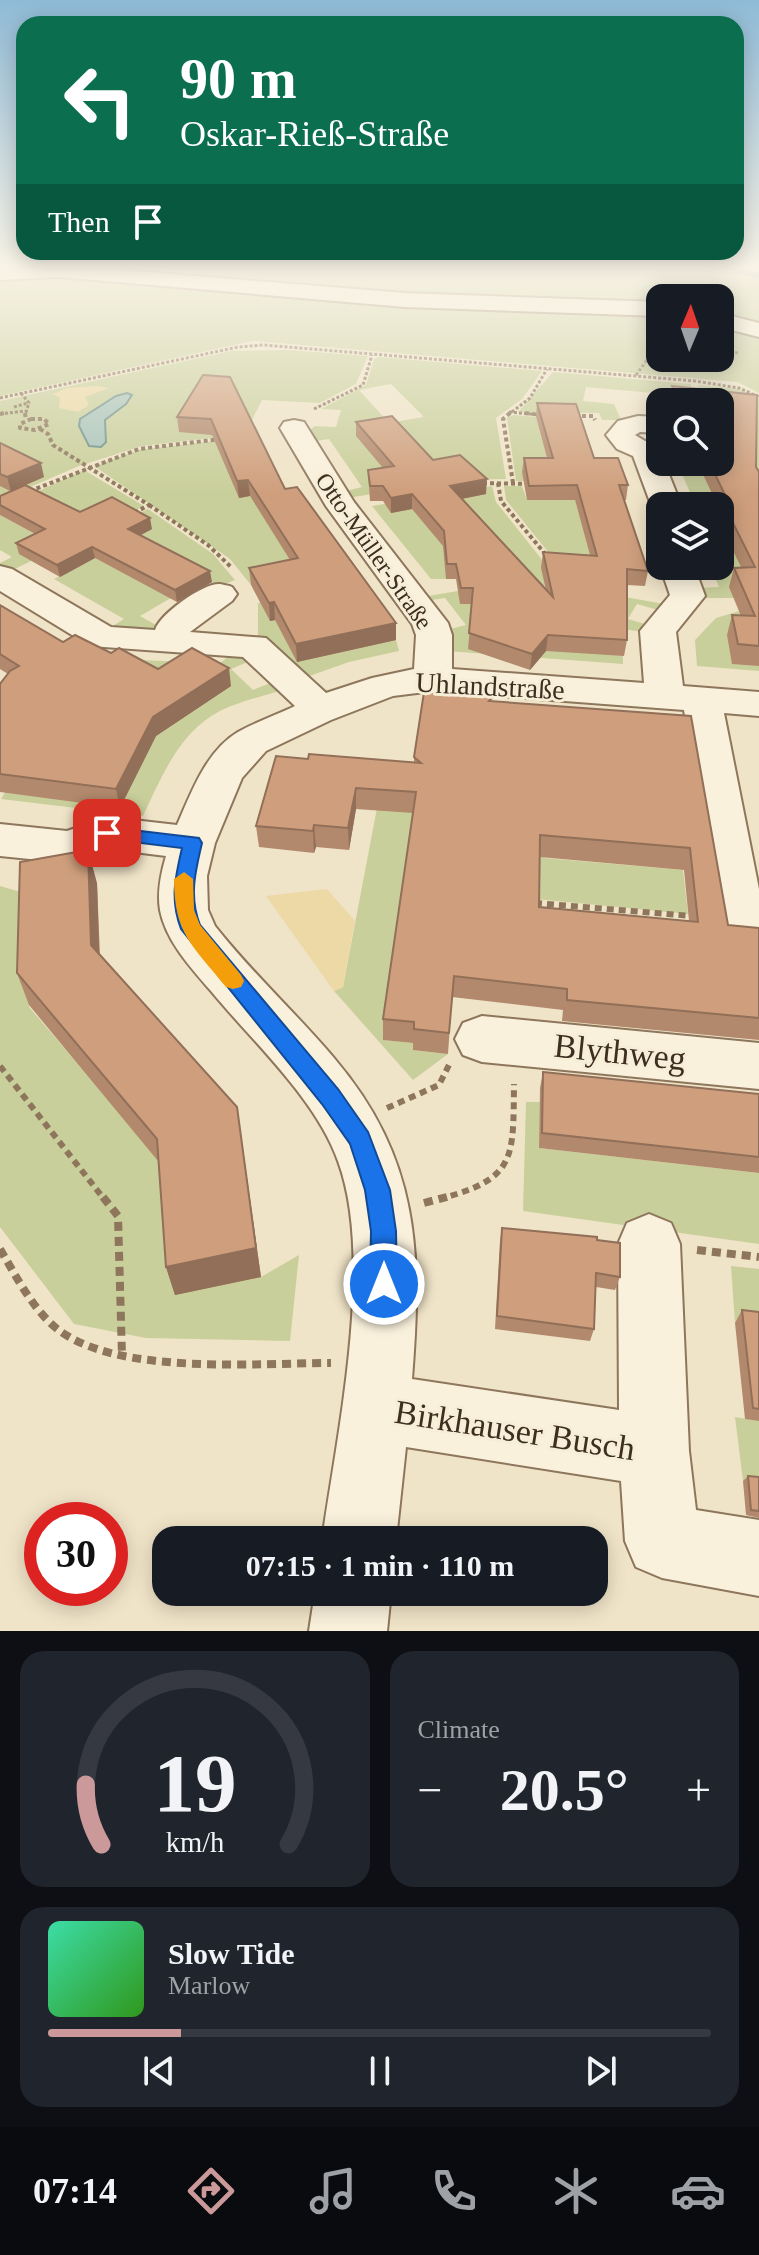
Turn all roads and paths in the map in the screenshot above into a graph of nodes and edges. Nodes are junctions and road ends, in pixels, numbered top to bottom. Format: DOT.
graph roads {
  1 [pos="372,354"];
  2 [pos="646,361"];
  3 [pos="547,369"];
  4 [pos="635,376"];
  5 [pos="695,381"];
  6 [pos="694,388"];
  7 [pos="21,393"];
  8 [pos="759,397"];
  9 [pos="0,398"];
  10 [pos="29,403"];
  11 [pos="14,407"];
  12 [pos="25,411"];
  13 [pos="509,412"];
  14 [pos="0,414"];
  15 [pos="552,415"];
  16 [pos="566,416"];
  17 [pos="26,420"];
  18 [pos="285,420"];
  19 [pos="40,429"];
  20 [pos="646,436"];
  21 [pos="87,466"];
  22 [pos="473,483"];
  23 [pos="498,483"];
  24 [pos="513,483"];
  25 [pos="537,486"];
  26 [pos="29,492"];
  27 [pos="124,518"];
  28 [pos="549,558"];
  29 [pos="0,576"];
  30 [pos="682,580"];
  31 [pos="220,594"];
  32 [pos="169,642"];
  33 [pos="433,679"];
  34 [pos="683,698"];
  35 [pos="759,704"];
  36 [pos="322,710"];
  37 [pos="0,840"];
  38 [pos="192,843"];
  39 [pos="521,902"];
  40 [pos="750,921"];
  41 [pos="482,1049"];
  42 [pos="0,1066"];
  43 [pos="759,1066"];
  44 [pos="350,1125"];
  45 [pos="381,1215"];
  46 [pos="649,1244"];
  47 [pos="0,1249"];
  48 [pos="759,1257"];
  49 [pos="122,1356"];
  50 [pos="378,1386"];
  51 [pos="654,1451"];
  52 [pos="361,1526"];
  53 [pos="759,1558"];
  54 [pos="351,1606"];
  55 [pos="348,1631"];
  1 -- 3 [label="path"];
  1 -- 7 [label="path"];
  1 -- 18 [label="path"];
  2 -- 4 [label="path"];
  3 -- 4 [label="path"];
  3 -- 13 [label="path"];
  4 -- 5 [label="path"];
  5 -- 6 [label="path"];
  5 -- 8 [label="path"];
  7 -- 9 [label="path"];
  7 -- 10 [label="path"];
  10 -- 11 [label="path"];
  10 -- 12 [label="path"];
  12 -- 14 [label="path"];
  12 -- 17 [label="path"];
  13 -- 15 [label="path"];
  13 -- 24 [label="path"];
  16 -- 20 [label="path"];
  17 -- 19 [label="path"];
  17 -- 19 [label="path"];
  18 -- 21 [label="path"];
  18 -- 33 [label="street, Otto-Müller-Straße"];
  19 -- 21 [label="path"];
  21 -- 26 [label="path"];
  21 -- 27 [label="path"];
  22 -- 23 [label="path"];
  23 -- 24 [label="path"];
  23 -- 28 [label="path"];
  24 -- 25 [label="path"];
  29 -- 32 [label="street"];
  30 -- 34 [label="street"];
  31 -- 32 [label="street"];
  32 -- 36 [label="street"];
  33 -- 34 [label="street, Uhlandstraße"];
  33 -- 36 [label="street, Uhlandstraße"];
  34 -- 35 [label="street, Uhlandstraße"];
  34 -- 40 [label="street"];
  36 -- 38 [label="street, Uhlandstraße"];
  37 -- 38 [label="street"];
  38 -- 44 [label="street, Uhlandstraße"];
  39 -- 40 [label="path"];
  41 -- 43 [label="street, Blythweg"];
  41 -- 44 [label="path"];
  41 -- 45 [label="path"];
  42 -- 49 [label="path"];
  44 -- 45 [label="street, Uhlandstraße"];
  45 -- 50 [label="street, Uhlandstraße"];
  46 -- 48 [label="path"];
  46 -- 51 [label="street"];
  47 -- 49 [label="path"];
  49 -- 50 [label="path"];
  50 -- 51 [label="street, Birkhauser Busch"];
  50 -- 52 [label="street, Uhlandstraße"];
  51 -- 53 [label="street"];
  54 -- 55 [label="street"];
}
